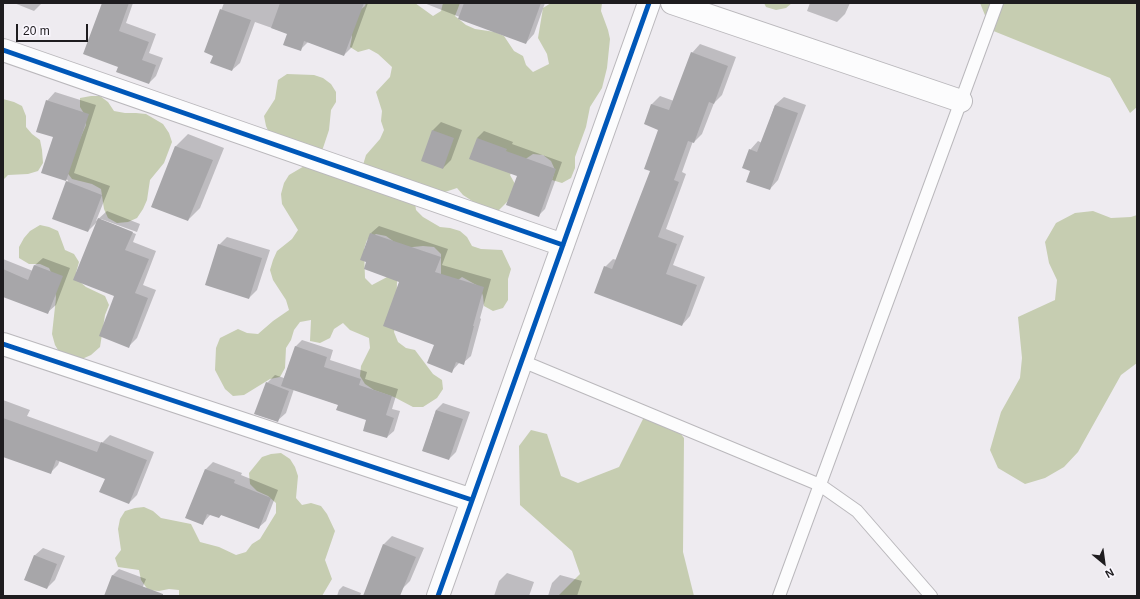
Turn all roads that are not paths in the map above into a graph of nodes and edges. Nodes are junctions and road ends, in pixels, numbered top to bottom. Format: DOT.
graph roads {
  1 [pos="649,3"];
  2 [pos="672,3"];
  3 [pos="997,3"];
  4 [pos="3,50"];
  5 [pos="961,101"];
  6 [pos="563,245"];
  7 [pos="3,344"];
  8 [pos="522,361"];
  9 [pos="820,485"];
  10 [pos="472,500"];
  11 [pos="438,596"];
  12 [pos="779,596"];
  13 [pos="930,596"];
  1 -- 6 [label="street"];
  2 -- 5 [label="street"];
  3 -- 5 [label="lane"];
  4 -- 6 [label="street"];
  5 -- 9 [label="lane"];
  6 -- 8 [label="street"];
  7 -- 10 [label="street"];
  8 -- 9 [label="lane"];
  8 -- 10 [label="street"];
  9 -- 12 [label="lane"];
  9 -- 13 [label="lane"];
  10 -- 11 [label="street"];
}
